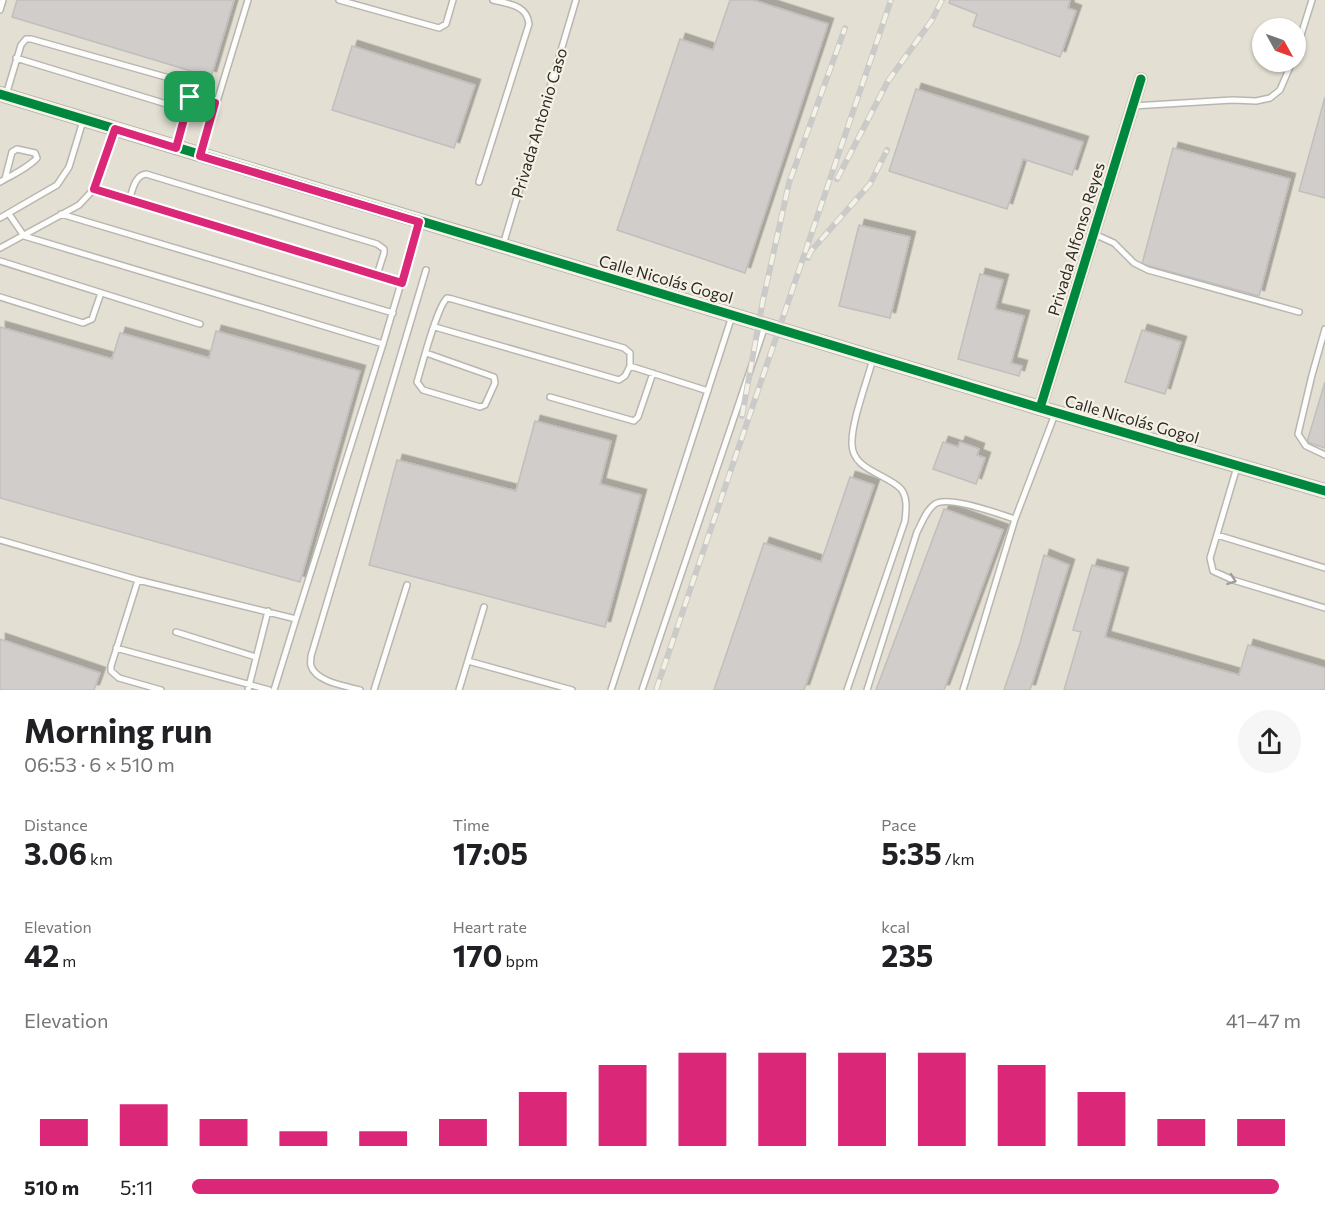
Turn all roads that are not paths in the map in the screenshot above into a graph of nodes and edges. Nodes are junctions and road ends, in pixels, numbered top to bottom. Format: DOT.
graph roads {
  1 [pos="3,0"];
  2 [pos="248,0"];
  3 [pos="339,0"];
  4 [pos="453,0"];
  5 [pos="494,0"];
  6 [pos="576,0"];
  7 [pos="1312,0"];
  8 [pos="0,10"];
  9 [pos="1306,19"];
  10 [pos="16,58"];
  11 [pos="1289,72"];
  12 [pos="1141,80"];
  13 [pos="3,95"];
  14 [pos="190,97"];
  15 [pos="215,103"];
  16 [pos="1133,106"];
  17 [pos="186,110"];
  18 [pos="84,120"];
  19 [pos="115,129"];
  20 [pos="176,148"];
  21 [pos="200,156"];
  22 [pos="2,180"];
  23 [pos="479,182"];
  24 [pos="94,189"];
  25 [pos="129,200"];
  26 [pos="9,214"];
  27 [pos="61,214"];
  28 [pos="0,219"];
  29 [pos="419,222"];
  30 [pos="1094,234"];
  31 [pos="24,236"];
  32 [pos="502,246"];
  33 [pos="0,248"];
  34 [pos="0,261"];
  35 [pos="426,270"];
  36 [pos="377,275"];
  37 [pos="402,283"];
  38 [pos="101,293"];
  39 [pos="0,297"];
  40 [pos="1299,312"];
  41 [pos="393,313"];
  42 [pos="733,314"];
  43 [pos="200,324"];
  44 [pos="765,324"];
  45 [pos="435,327"];
  46 [pos="1325,329"];
  47 [pos="383,344"];
  48 [pos="426,352"];
  49 [pos="874,357"];
  50 [pos="630,366"];
  51 [pos="653,373"];
  52 [pos="708,391"];
  53 [pos="550,397"];
  54 [pos="1040,408"];
  55 [pos="1056,413"];
  56 [pos="1325,455"];
  57 [pos="1237,465"];
  58 [pos="1325,491"];
  59 [pos="1015,519"];
  60 [pos="1217,535"];
  61 [pos="0,540"];
  62 [pos="1325,568"];
  63 [pos="138,580"];
  64 [pos="407,585"];
  65 [pos="484,607"];
  66 [pos="1325,608"];
  67 [pos="268,611"];
  68 [pos="296,618"];
  69 [pos="176,632"];
  70 [pos="116,648"];
  71 [pos="256,657"];
  72 [pos="468,661"];
  73 [pos="249,687"];
  74 [pos="161,690"];
  75 [pos="269,690"];
  76 [pos="274,690"];
  77 [pos="360,690"];
  78 [pos="374,690"];
  79 [pos="459,690"];
  80 [pos="572,690"];
  81 [pos="611,690"];
  82 [pos="642,690"];
  83 [pos="848,690"];
  84 [pos="867,690"];
  85 [pos="963,690"];
  1 -- 8 [label="lane"];
  2 -- 15 [label="lane"];
  3 -- 4 [label="lane"];
  5 -- 23 [label="lane"];
  6 -- 32 [label="lane, Privada Antonio Caso"];
  7 -- 9 [label="lane"];
  10 -- 13 [label="lane"];
  10 -- 14 [label="lane"];
  10 -- 17 [label="lane"];
  11 -- 16 [label="lane"];
  12 -- 16 [label="street, Privada Alfonso Reyes"];
  13 -- 18 [label="street, Calle Nicolás Gogol"];
  14 -- 15 [label="lane"];
  14 -- 17 [label="lane"];
  15 -- 21 [label="lane"];
  16 -- 30 [label="street, Privada Alfonso Reyes"];
  17 -- 20 [label="lane"];
  18 -- 19 [label="street, Calle Nicolás Gogol"];
  18 -- 26 [label="lane"];
  19 -- 20 [label="street, Calle Nicolás Gogol"];
  19 -- 24 [label="lane"];
  20 -- 21 [label="street, Calle Nicolás Gogol"];
  21 -- 29 [label="street, Calle Nicolás Gogol"];
  22 -- 22 [label="lane"];
  24 -- 25 [label="lane"];
  24 -- 27 [label="lane"];
  25 -- 36 [label="lane"];
  25 -- 36 [label="lane"];
  26 -- 28 [label="lane"];
  26 -- 31 [label="lane"];
  27 -- 31 [label="lane"];
  27 -- 41 [label="lane"];
  29 -- 32 [label="street, Calle Nicolás Gogol"];
  29 -- 37 [label="lane"];
  30 -- 40 [label="lane"];
  30 -- 54 [label="street, Privada Alfonso Reyes"];
  31 -- 33 [label="lane"];
  31 -- 47 [label="lane"];
  32 -- 42 [label="street, Calle Nicolás Gogol"];
  34 -- 38 [label="lane"];
  35 -- 77 [label="lane"];
  36 -- 37 [label="lane"];
  37 -- 41 [label="lane"];
  38 -- 39 [label="lane"];
  38 -- 43 [label="lane"];
  41 -- 47 [label="lane"];
  42 -- 44 [label="street, Calle Nicolás Gogol"];
  42 -- 52 [label="lane"];
  44 -- 49 [label="street, Calle Nicolás Gogol"];
  44 -- 82 [label="lane"];
  45 -- 48 [label="lane"];
  45 -- 50 [label="lane"];
  45 -- 50 [label="lane"];
  46 -- 56 [label="lane"];
  47 -- 68 [label="lane"];
  48 -- 48 [label="lane"];
  49 -- 54 [label="street, Calle Nicolás Gogol"];
  49 -- 83 [label="lane"];
  50 -- 51 [label="lane"];
  51 -- 52 [label="lane"];
  51 -- 53 [label="lane"];
  52 -- 81 [label="lane"];
  54 -- 55 [label="street, Calle Nicolás Gogol"];
  55 -- 57 [label="street, Calle Nicolás Gogol"];
  55 -- 59 [label="lane"];
  57 -- 58 [label="street, Calle Nicolás Gogol"];
  57 -- 60 [label="lane"];
  59 -- 84 [label="lane"];
  59 -- 85 [label="lane"];
  60 -- 62 [label="lane"];
  60 -- 66 [label="lane, one-way"];
  61 -- 63 [label="lane"];
  63 -- 67 [label="lane"];
  63 -- 70 [label="lane"];
  64 -- 78 [label="lane"];
  65 -- 72 [label="lane"];
  67 -- 68 [label="lane"];
  67 -- 71 [label="lane"];
  68 -- 76 [label="lane"];
  69 -- 71 [label="lane"];
  70 -- 73 [label="lane"];
  70 -- 74 [label="lane"];
  71 -- 73 [label="lane"];
  72 -- 79 [label="lane"];
  72 -- 80 [label="lane"];
  73 -- 75 [label="lane"];
}
